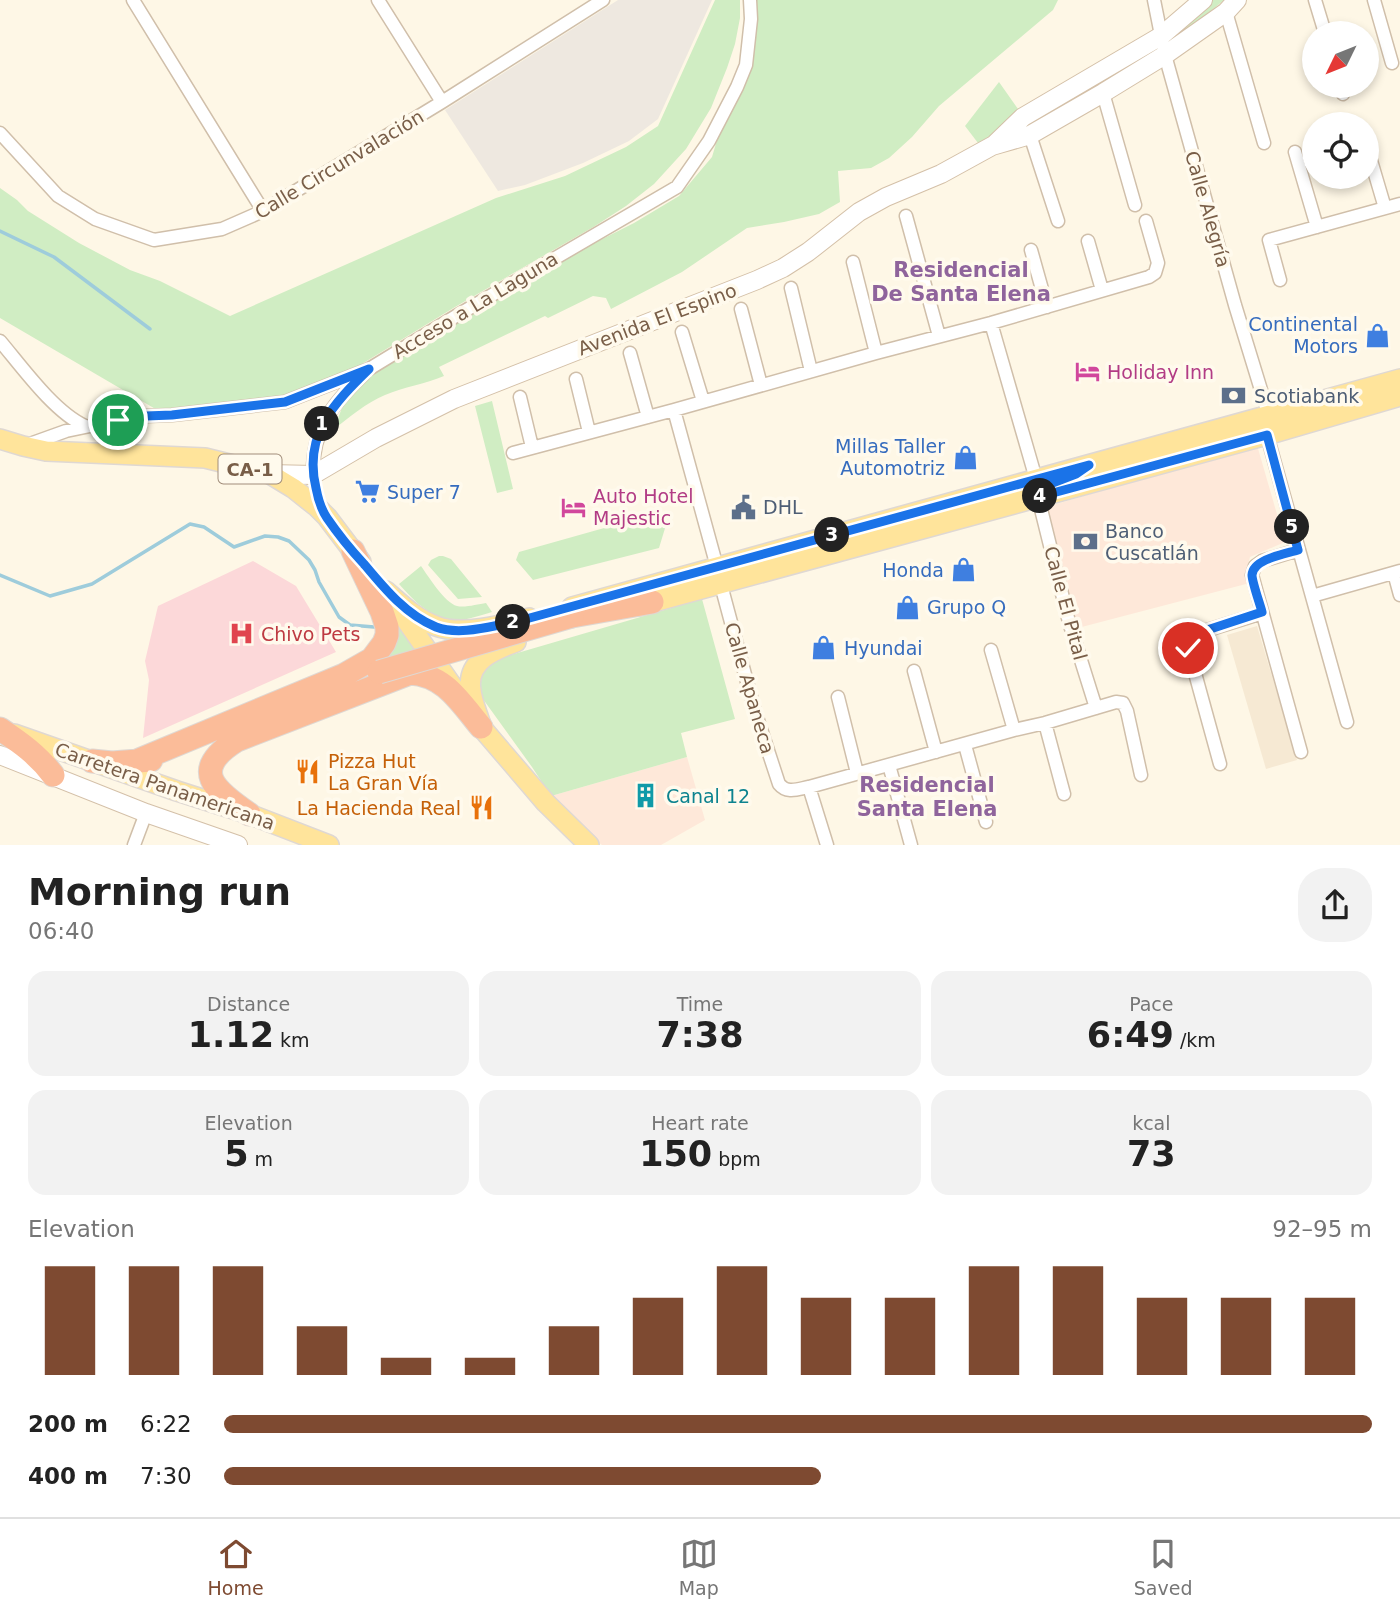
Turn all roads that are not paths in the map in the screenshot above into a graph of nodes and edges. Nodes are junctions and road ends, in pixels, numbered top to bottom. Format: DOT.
graph roads {
  1 [pos="133,0"];
  2 [pos="378,0"];
  3 [pos="603,0"];
  4 [pos="750,0"];
  5 [pos="1154,0"];
  6 [pos="1203,0"];
  7 [pos="1315,0"];
  8 [pos="1374,0"];
  9 [pos="1231,6"];
  10 [pos="1321,21"];
  11 [pos="1161,36"];
  12 [pos="1165,55"];
  13 [pos="1392,63"];
  14 [pos="1103,93"];
  15 [pos="442,103"];
  16 [pos="0,133"];
  17 [pos="1030,135"];
  18 [pos="1264,143"];
  19 [pos="992,146"];
  20 [pos="1295,152"];
  21 [pos="1379,188"];
  22 [pos="1135,205"];
  23 [pos="1400,205"];
  24 [pos="1385,208"];
  25 [pos="263,211"];
  26 [pos="906,216"];
  27 [pos="1058,221"];
  28 [pos="1146,221"];
  29 [pos="1317,227"];
  30 [pos="1088,241"];
  31 [pos="1031,250"];
  32 [pos="853,262"];
  33 [pos="1280,280"];
  34 [pos="791,288"];
  35 [pos="1102,290"];
  36 [pos="1047,307"];
  37 [pos="741,309"];
  38 [pos="991,323"];
  39 [pos="682,332"];
  40 [pos="939,335"];
  41 [pos="0,341"];
  42 [pos="876,352"];
  43 [pos="630,353"];
  44 [pos="369,369"];
  45 [pos="811,371"];
  46 [pos="576,379"];
  47 [pos="1400,379"];
  48 [pos="761,385"];
  49 [pos="1400,396"];
  50 [pos="520,397"];
  51 [pos="703,401"];
  52 [pos="674,410"];
  53 [pos="648,417"];
  54 [pos="1268,425"];
  55 [pos="85,426"];
  56 [pos="589,432"];
  57 [pos="0,439"];
  58 [pos="23,446"];
  59 [pos="532,447"];
  60 [pos="513,453"];
  61 [pos="270,474"];
  62 [pos="313,475"];
  63 [pos="1037,488"];
  64 [pos="327,517"];
  65 [pos="1298,550"];
  66 [pos="353,551"];
  67 [pos="1397,572"];
  68 [pos="719,576"];
  69 [pos="386,591"];
  70 [pos="1400,595"];
  71 [pos="1312,596"];
  72 [pos="652,603"];
  73 [pos="1262,612"];
  74 [pos="991,650"];
  75 [pos="914,671"];
  76 [pos="838,697"];
  77 [pos="1096,708"];
  78 [pos="1347,722"];
  79 [pos="1045,723"];
  80 [pos="481,727"];
  81 [pos="0,729"];
  82 [pos="1014,730"];
  83 [pos="965,745"];
  84 [pos="936,752"];
  85 [pos="1301,752"];
  86 [pos="0,755"];
  87 [pos="139,760"];
  88 [pos="92,761"];
  89 [pos="1220,764"];
  90 [pos="889,765"];
  91 [pos="858,773"];
  92 [pos="53,775"];
  93 [pos="1141,775"];
  94 [pos="809,787"];
  95 [pos="1064,794"];
  96 [pos="146,813"];
  97 [pos="249,814"];
  98 [pos="559,817"];
  99 [pos="986,822"];
  100 [pos="134,845"];
  101 [pos="237,845"];
  102 [pos="329,845"];
  103 [pos="580,845"];
  104 [pos="589,845"];
  105 [pos="827,845"];
  106 [pos="911,845"];
  1 -- 25 [label="street"];
  2 -- 15 [label="street"];
  3 -- 15 [label="street, Calle Circunvalación"];
  4 -- 44 [label="street, Acceso a La Laguna"];
  5 -- 11 [label="street, Calle Alegría"];
  6 -- 11 [label="main road, Avenida El Espino"];
  7 -- 10 [label="street"];
  8 -- 13 [label="street"];
  9 -- 12 [label="main road, Avenida El Espino"];
  9 -- 18 [label="street"];
  11 -- 12 [label="street, Calle Alegría"];
  11 -- 19 [label="main road, Avenida El Espino"];
  12 -- 14 [label="main road, Avenida El Espino"];
  12 -- 54 [label="street, Calle Alegría"];
  14 -- 17 [label="main road, Avenida El Espino"];
  14 -- 22 [label="street"];
  15 -- 25 [label="street, Calle Circunvalación"];
  16 -- 25 [label="street, Calle Circunvalación"];
  17 -- 19 [label="main road, Avenida El Espino"];
  17 -- 27 [label="street"];
  19 -- 62 [label="main road, Avenida El Espino"];
  20 -- 29 [label="street"];
  21 -- 24 [label="street"];
  23 -- 24 [label="street"];
  24 -- 29 [label="street"];
  26 -- 40 [label="street"];
  28 -- 35 [label="street"];
  29 -- 33 [label="street"];
  30 -- 35 [label="street"];
  31 -- 36 [label="street"];
  32 -- 42 [label="street"];
  34 -- 45 [label="street"];
  35 -- 36 [label="street"];
  36 -- 38 [label="street"];
  37 -- 48 [label="street"];
  38 -- 40 [label="street"];
  38 -- 63 [label="street, Calle El Pital"];
  39 -- 51 [label="street"];
  40 -- 42 [label="street"];
  41 -- 55 [label="street"];
  42 -- 45 [label="street"];
  43 -- 53 [label="street"];
  44 -- 55 [label="street, Acceso a La Laguna"];
  44 -- 62 [label="street"];
  45 -- 48 [label="street"];
  46 -- 56 [label="street"];
  47 -- 54 [label="main road"];
  48 -- 51 [label="street"];
  49 -- 54 [label="main road"];
  50 -- 59 [label="street"];
  51 -- 52 [label="street"];
  52 -- 53 [label="street"];
  52 -- 68 [label="street, Calle Apaneca"];
  53 -- 56 [label="street"];
  54 -- 63 [label="main road"];
  54 -- 63 [label="main road"];
  54 -- 65 [label="street, Calle Alegría"];
  55 -- 58 [label="street, Acceso a La Laguna"];
  56 -- 59 [label="street"];
  57 -- 58 [label="main road, CA-1"];
  58 -- 61 [label="main road, CA-1"];
  59 -- 60 [label="street"];
  61 -- 62 [label="main road"];
  61 -- 64 [label="main road, CA-1"];
  62 -- 64 [label="main road"];
  63 -- 68 [label="main road"];
  63 -- 68 [label="main road"];
  63 -- 77 [label="street, Calle El Pital"];
  64 -- 66 [label="main road, CA-1"];
  65 -- 71 [label="street, Calle Alegría"];
  65 -- 73 [label="street"];
  66 -- 69 [label="main road, CA-1"];
  66 -- 87 [label="highway"];
  67 -- 70 [label="street"];
  67 -- 71 [label="street"];
  68 -- 69 [label="main road"];
  68 -- 72 [label="main road"];
  68 -- 94 [label="street, Calle Apaneca"];
  69 -- 80 [label="main road, CA-1"];
  71 -- 78 [label="street, Calle Alegría"];
  72 -- 80 [label="main road"];
  72 -- 87 [label="highway, bridge"];
  73 -- 85 [label="street"];
  73 -- 89 [label="street"];
  74 -- 82 [label="street"];
  75 -- 84 [label="street"];
  76 -- 91 [label="street"];
  77 -- 79 [label="street"];
  77 -- 93 [label="street"];
  79 -- 82 [label="street"];
  79 -- 95 [label="street"];
  80 -- 97 [label="highway"];
  80 -- 98 [label="main road, CA-1"];
  81 -- 88 [label="main road, Carretera Panamericana"];
  81 -- 92 [label="highway"];
  82 -- 83 [label="street"];
  83 -- 84 [label="street"];
  83 -- 99 [label="street"];
  84 -- 90 [label="street"];
  86 -- 92 [label="main road, Carretera Panamericana"];
  87 -- 88 [label="highway"];
  88 -- 97 [label="main road, Carretera Panamericana"];
  90 -- 91 [label="street"];
  90 -- 106 [label="street"];
  91 -- 94 [label="street"];
  92 -- 96 [label="main road, Carretera Panamericana"];
  94 -- 105 [label="street"];
  96 -- 100 [label="street"];
  96 -- 101 [label="main road, Carretera Panamericana"];
  97 -- 102 [label="main road, Carretera Panamericana"];
  98 -- 103 [label="main road"];
  98 -- 104 [label="main road, CA-1"];
}
